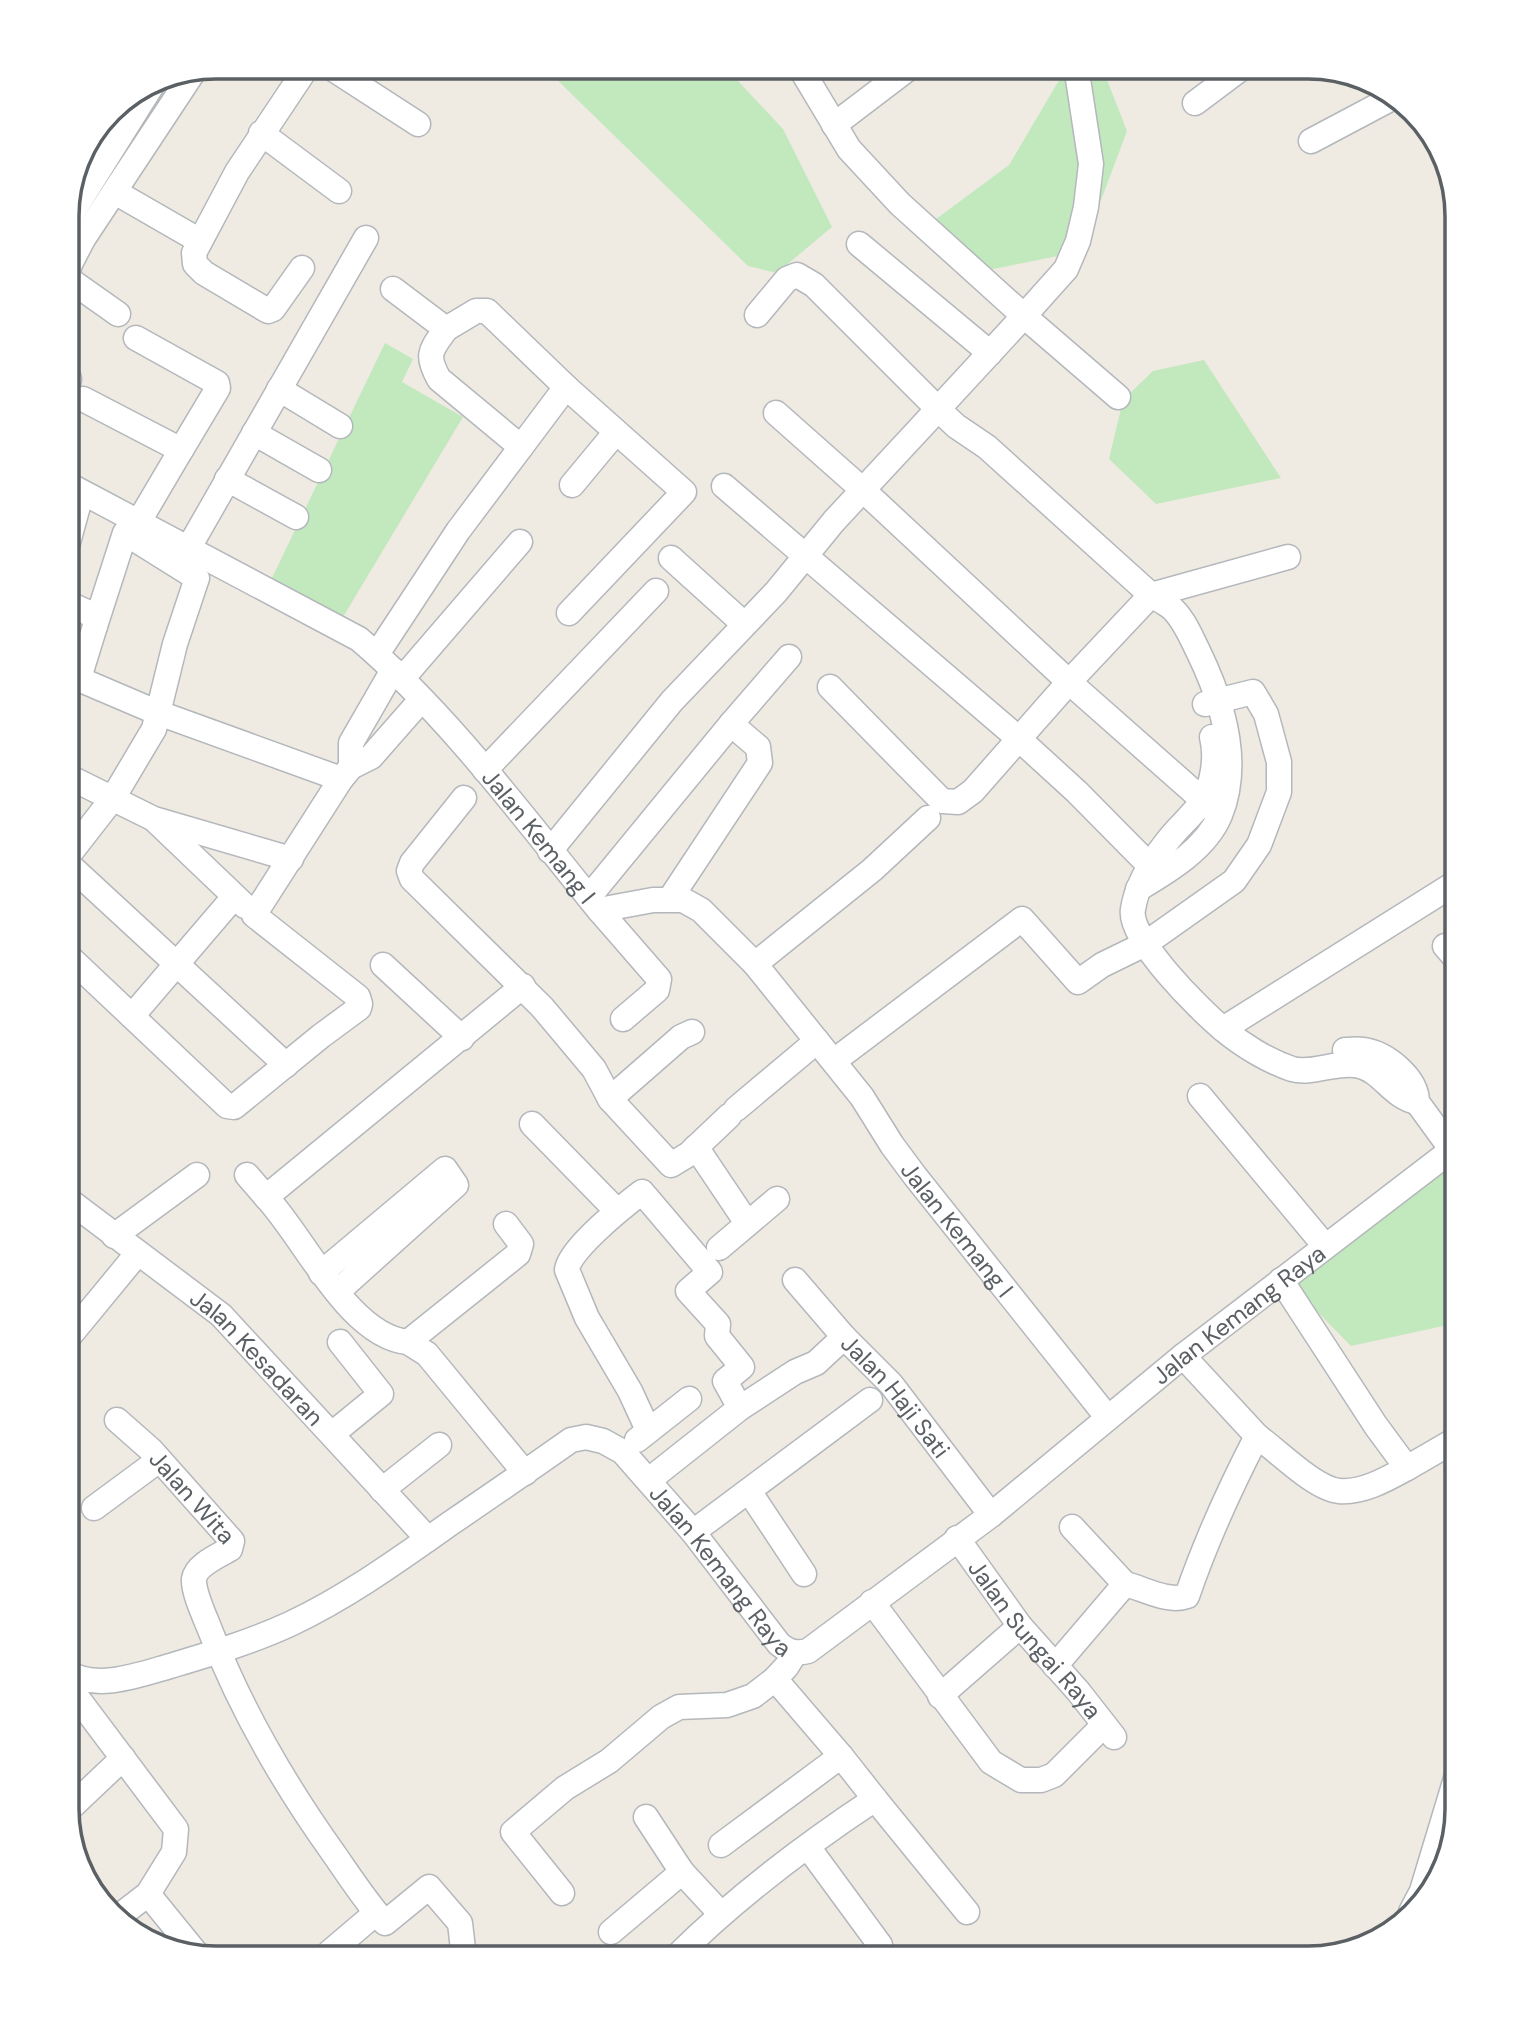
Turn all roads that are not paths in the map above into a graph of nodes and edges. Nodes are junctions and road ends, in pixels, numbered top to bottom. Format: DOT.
graph roads {
  1 [pos="298,79"];
  2 [pos="350,79"];
  3 [pos="807,79"];
  4 [pos="894,79"];
  5 [pos="1078,79"];
  6 [pos="1226,79"];
  7 [pos="187,82"];
  8 [pos="143,100"];
  9 [pos="1385,102"];
  10 [pos="1195,103"];
  11 [pos="418,124"];
  12 [pos="834,125"];
  13 [pos="261,133"];
  14 [pos="1311,141"];
  15 [pos="339,191"];
  16 [pos="115,192"];
  17 [pos="80,201"];
  18 [pos="366,238"];
  19 [pos="200,241"];
  20 [pos="859,244"];
  21 [pos="79,247"];
  22 [pos="302,268"];
  23 [pos="79,286"];
  24 [pos="393,289"];
  25 [pos="118,314"];
  26 [pos="757,315"];
  27 [pos="1024,316"];
  28 [pos="446,329"];
  29 [pos="136,338"];
  30 [pos="990,353"];
  31 [pos="566,387"];
  32 [pos="279,389"];
  33 [pos="79,396"];
  34 [pos="1118,397"];
  35 [pos="938,409"];
  36 [pos="776,413"];
  37 [pos="340,426"];
  38 [pos="616,432"];
  39 [pos="254,433"];
  40 [pos="521,447"];
  41 [pos="181,450"];
  42 [pos="319,470"];
  43 [pos="227,479"];
  44 [pos="572,485"];
  45 [pos="724,486"];
  46 [pos="864,491"];
  47 [pos="79,498"];
  48 [pos="296,517"];
  49 [pos="138,523"];
  50 [pos="520,542"];
  51 [pos="188,549"];
  52 [pos="805,556"];
  53 [pos="1288,556"];
  54 [pos="671,558"];
  55 [pos="656,591"];
  56 [pos="1151,595"];
  57 [pos="79,608"];
  58 [pos="569,613"];
  59 [pos="744,624"];
  60 [pos="95,626"];
  61 [pos="789,657"];
  62 [pos="79,662"];
  63 [pos="391,668"];
  64 [pos="79,679"];
  65 [pos="1069,682"];
  66 [pos="830,687"];
  67 [pos="421,700"];
  68 [pos="1212,703"];
  69 [pos="156,712"];
  70 [pos="731,724"];
  71 [pos="1019,739"];
  72 [pos="485,770"];
  73 [pos="346,773"];
  74 [pos="79,782"];
  75 [pos="113,798"];
  76 [pos="464,798"];
  77 [pos="1212,808"];
  78 [pos="928,818"];
  79 [pos="154,819"];
  80 [pos="79,842"];
  81 [pos="550,850"];
  82 [pos="291,859"];
  83 [pos="1155,871"];
  84 [pos="79,874"];
  85 [pos="1445,890"];
  86 [pos="234,897"];
  87 [pos="670,899"];
  88 [pos="594,903"];
  89 [pos="254,915"];
  90 [pos="1145,944"];
  91 [pos="177,964"];
  92 [pos="755,964"];
  93 [pos="383,965"];
  94 [pos="79,966"];
  95 [pos="523,986"];
  96 [pos="132,1016"];
  97 [pos="623,1019"];
  98 [pos="1223,1029"];
  99 [pos="692,1032"];
  100 [pos="462,1038"];
  101 [pos="817,1041"];
  102 [pos="834,1061"];
  103 [pos="286,1065"];
  104 [pos="1200,1096"];
  105 [pos="610,1100"];
  106 [pos="532,1124"];
  107 [pos="1445,1136"];
  108 [pos="696,1147"];
  109 [pos="1445,1156"];
  110 [pos="197,1175"];
  111 [pos="247,1175"];
  112 [pos="266,1196"];
  113 [pos="777,1199"];
  114 [pos="79,1208"];
  115 [pos="617,1211"];
  116 [pos="747,1223"];
  117 [pos="506,1224"];
  118 [pos="114,1236"];
  119 [pos="1325,1247"];
  120 [pos="719,1248"];
  121 [pos="137,1254"];
  122 [pos="321,1273"];
  123 [pos="795,1280"];
  124 [pos="1281,1280"];
  125 [pos="337,1292"];
  126 [pos="79,1324"];
  127 [pos="844,1337"];
  128 [pos="340,1342"];
  129 [pos="408,1342"];
  130 [pos="1184,1356"];
  131 [pos="689,1399"];
  132 [pos="870,1401"];
  133 [pos="740,1408"];
  134 [pos="1108,1418"];
  135 [pos="117,1420"];
  136 [pos="648,1430"];
  137 [pos="332,1434"];
  138 [pos="1257,1436"];
  139 [pos="439,1445"];
  140 [pos="1445,1446"];
  141 [pos="623,1452"];
  142 [pos="159,1460"];
  143 [pos="1407,1468"];
  144 [pos="525,1473"];
  145 [pos="649,1480"];
  146 [pos="382,1490"];
  147 [pos="749,1491"];
  148 [pos="94,1508"];
  149 [pos="991,1515"];
  150 [pos="1072,1527"];
  151 [pos="693,1532"];
  152 [pos="957,1538"];
  153 [pos="428,1539"];
  154 [pos="804,1574"];
  155 [pos="1125,1584"];
  156 [pos="872,1602"];
  157 [pos="1020,1626"];
  158 [pos="218,1651"];
  159 [pos="795,1653"];
  160 [pos="1055,1667"];
  161 [pos="775,1679"];
  162 [pos="79,1680"];
  163 [pos="79,1695"];
  164 [pos="940,1696"];
  165 [pos="841,1756"];
  166 [pos="123,1758"];
  167 [pos="875,1799"];
  168 [pos="79,1800"];
  169 [pos="646,1817"];
  170 [pos="1444,1818"];
  171 [pos="721,1845"];
  172 [pos="808,1847"];
  173 [pos="682,1872"];
  174 [pos="1425,1881"];
  175 [pos="562,1893"];
  176 [pos="148,1894"];
  177 [pos="125,1912"];
  178 [pos="967,1912"];
  179 [pos="376,1913"];
  180 [pos="721,1914"];
  181 [pos="611,1933"];
  182 [pos="188,1944"];
  183 [pos="880,1945"];
  184 [pos="337,1946"];
  185 [pos="463,1946"];
  186 [pos="689,1946"];
  1 -- 13 [label="street"];
  2 -- 11 [label="street"];
  3 -- 12 [label="street"];
  4 -- 12 [label="street"];
  5 -- 27 [label="street"];
  6 -- 10 [label="street"];
  7 -- 16 [label="street"];
  8 -- 17 [label="street"];
  9 -- 14 [label="street"];
  12 -- 27 [label="street"];
  13 -- 15 [label="street"];
  13 -- 19 [label="street"];
  16 -- 19 [label="street"];
  16 -- 21 [label="street"];
  18 -- 32 [label="street"];
  19 -- 22 [label="street"];
  20 -- 30 [label="street"];
  23 -- 25 [label="street"];
  24 -- 28 [label="street"];
  26 -- 35 [label="street"];
  27 -- 30 [label="street"];
  27 -- 34 [label="street"];
  28 -- 31 [label="street"];
  28 -- 40 [label="street"];
  29 -- 41 [label="street"];
  30 -- 35 [label="street"];
  31 -- 38 [label="street"];
  31 -- 40 [label="street"];
  32 -- 37 [label="street"];
  32 -- 39 [label="street"];
  33 -- 41 [label="street"];
  35 -- 46 [label="street"];
  35 -- 56 [label="street"];
  36 -- 46 [label="street"];
  38 -- 44 [label="street"];
  38 -- 58 [label="street"];
  39 -- 42 [label="street"];
  39 -- 43 [label="street"];
  40 -- 63 [label="street"];
  41 -- 49 [label="street"];
  43 -- 48 [label="street"];
  43 -- 51 [label="street"];
  45 -- 52 [label="street"];
  46 -- 52 [label="street"];
  46 -- 65 [label="street"];
  47 -- 49 [label="street, Jalan Kemang I"];
  49 -- 51 [label="street, Jalan Kemang I"];
  50 -- 63 [label="street"];
  51 -- 63 [label="street, Jalan Kemang I"];
  52 -- 59 [label="street"];
  52 -- 71 [label="street"];
  53 -- 56 [label="street"];
  54 -- 59 [label="street"];
  55 -- 72 [label="street"];
  56 -- 65 [label="street"];
  56 -- 68 [label="street"];
  57 -- 60 [label="street"];
  59 -- 81 [label="street"];
  60 -- 62 [label="street"];
  60 -- 69 [label="street"];
  61 -- 70 [label="street"];
  63 -- 67 [label="street, Jalan Kemang I"];
  63 -- 73 [label="street"];
  64 -- 69 [label="street"];
  65 -- 71 [label="street"];
  65 -- 77 [label="street"];
  66 -- 71 [label="street"];
  67 -- 72 [label="street, Jalan Kemang I"];
  67 -- 73 [label="street"];
  68 -- 77 [label="street"];
  68 -- 90 [label="street"];
  69 -- 73 [label="street"];
  69 -- 75 [label="street"];
  70 -- 87 [label="street"];
  70 -- 88 [label="street"];
  71 -- 83 [label="street"];
  72 -- 81 [label="street, Jalan Kemang I"];
  73 -- 82 [label="street"];
  74 -- 75 [label="street"];
  75 -- 79 [label="street"];
  75 -- 80 [label="street"];
  76 -- 95 [label="street"];
  77 -- 83 [label="street"];
  78 -- 92 [label="street"];
  79 -- 82 [label="street"];
  79 -- 86 [label="street"];
  81 -- 88 [label="street, Jalan Kemang I"];
  82 -- 89 [label="street"];
  83 -- 90 [label="street"];
  84 -- 91 [label="street"];
  85 -- 98 [label="street"];
  86 -- 89 [label="street"];
  86 -- 91 [label="street"];
  87 -- 88 [label="street, Jalan Kemang I"];
  87 -- 92 [label="street, Jalan Kemang I"];
  88 -- 97 [label="street"];
  89 -- 103 [label="street"];
  90 -- 98 [label="street"];
  90 -- 102 [label="street"];
  91 -- 96 [label="street"];
  91 -- 103 [label="street"];
  92 -- 101 [label="street, Jalan Kemang I"];
  93 -- 100 [label="street"];
  94 -- 96 [label="street"];
  95 -- 100 [label="street"];
  95 -- 105 [label="street"];
  96 -- 103 [label="street"];
  98 -- 107 [label="street"];
  99 -- 105 [label="street"];
  100 -- 112 [label="street"];
  101 -- 102 [label="street, Jalan Kemang I"];
  101 -- 108 [label="street"];
  102 -- 134 [label="street, Jalan Kemang I"];
  104 -- 119 [label="street"];
  105 -- 108 [label="street"];
  106 -- 115 [label="street"];
  108 -- 116 [label="street"];
  109 -- 119 [label="street, Jalan Kemang Raya"];
  110 -- 118 [label="street"];
  111 -- 112 [label="street"];
  112 -- 122 [label="street"];
  113 -- 116 [label="street"];
  114 -- 118 [label="street, Jalan Kesadaran"];
  115 -- 133 [label="street"];
  115 -- 136 [label="street"];
  116 -- 120 [label="street"];
  117 -- 129 [label="street"];
  118 -- 121 [label="street, Jalan Kesadaran"];
  119 -- 124 [label="street, Jalan Kemang Raya"];
  121 -- 126 [label="street"];
  121 -- 137 [label="street, Jalan Kesadaran"];
  122 -- 125 [label="street"];
  122 -- 125 [label="street"];
  123 -- 127 [label="street, Jalan Haji Sati"];
  124 -- 130 [label="street, Jalan Kemang Raya"];
  124 -- 143 [label="street"];
  125 -- 129 [label="street"];
  127 -- 133 [label="street"];
  127 -- 149 [label="street, Jalan Haji Sati"];
  128 -- 137 [label="street"];
  129 -- 144 [label="street"];
  130 -- 134 [label="street, Jalan Kemang Raya"];
  130 -- 138 [label="street"];
  131 -- 136 [label="street"];
  132 -- 147 [label="street"];
  133 -- 145 [label="street"];
  134 -- 149 [label="street, Jalan Kemang Raya"];
  135 -- 142 [label="street, Jalan Wita"];
  136 -- 141 [label="street"];
  137 -- 146 [label="street, Jalan Kesadaran"];
  138 -- 143 [label="street"];
  138 -- 155 [label="street"];
  139 -- 146 [label="street"];
  140 -- 143 [label="street"];
  141 -- 144 [label="street, Jalan Kemang Raya"];
  141 -- 145 [label="street, Jalan Kemang Raya"];
  142 -- 148 [label="street"];
  142 -- 158 [label="street, Jalan Wita"];
  144 -- 153 [label="street, Jalan Kemang Raya"];
  145 -- 151 [label="street, Jalan Kemang Raya"];
  146 -- 153 [label="street, Jalan Kesadaran"];
  147 -- 151 [label="street"];
  147 -- 154 [label="street"];
  149 -- 152 [label="street, Jalan Kemang Raya"];
  150 -- 155 [label="street"];
  151 -- 159 [label="street, Jalan Kemang Raya"];
  152 -- 156 [label="street, Jalan Kemang Raya"];
  152 -- 157 [label="street, Jalan Sungai Raya"];
  153 -- 158 [label="street, Jalan Kemang Raya"];
  155 -- 160 [label="street"];
  156 -- 159 [label="street, Jalan Kemang Raya"];
  156 -- 164 [label="street"];
  157 -- 160 [label="street, Jalan Sungai Raya"];
  157 -- 164 [label="street"];
  158 -- 162 [label="street, Jalan Kemang Raya"];
  158 -- 179 [label="street"];
  159 -- 161 [label="street"];
  160 -- 164 [label="street, Jalan Sungai Raya"];
  161 -- 165 [label="street"];
  161 -- 175 [label="street"];
  163 -- 166 [label="street"];
  165 -- 167 [label="street"];
  165 -- 171 [label="street"];
  166 -- 168 [label="street"];
  166 -- 176 [label="street"];
  167 -- 172 [label="street"];
  167 -- 178 [label="street"];
  169 -- 173 [label="street"];
  170 -- 174 [label="street"];
  172 -- 180 [label="street"];
  172 -- 183 [label="street"];
  173 -- 180 [label="street"];
  173 -- 181 [label="street"];
  176 -- 177 [label="street"];
  176 -- 182 [label="street"];
  179 -- 184 [label="street"];
  179 -- 185 [label="street"];
  180 -- 186 [label="street"];
}
